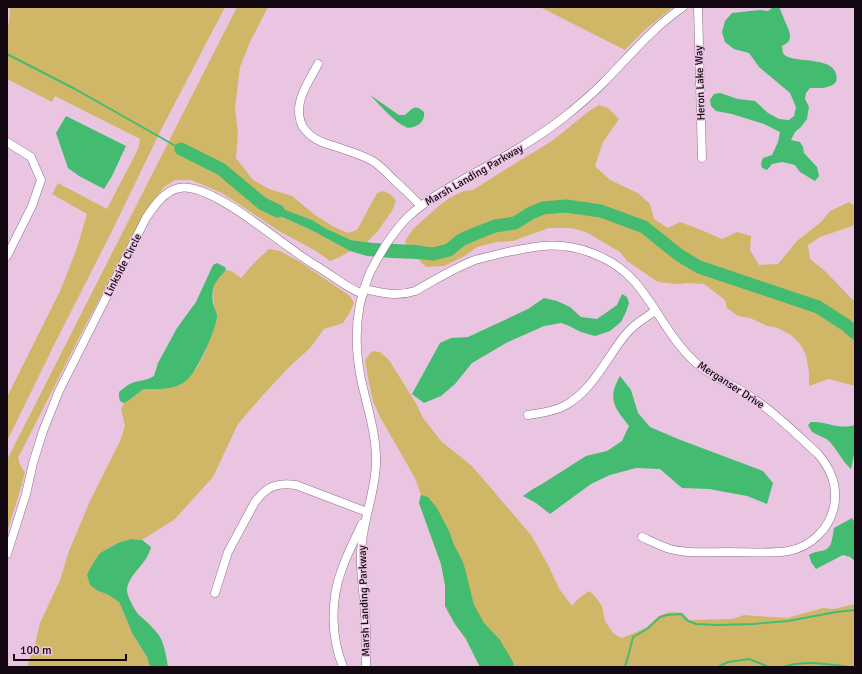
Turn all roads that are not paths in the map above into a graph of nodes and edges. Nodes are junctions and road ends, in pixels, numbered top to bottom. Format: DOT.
graph roads {
  1 [pos="683,7"];
  2 [pos="698,7"];
  3 [pos="318,64"];
  4 [pos="10,144"];
  5 [pos="702,158"];
  6 [pos="421,206"];
  7 [pos="7,256"];
  8 [pos="364,291"];
  9 [pos="655,311"];
  10 [pos="528,414"];
  11 [pos="367,512"];
  12 [pos="642,537"];
  13 [pos="7,554"];
  14 [pos="215,593"];
  15 [pos="343,667"];
  16 [pos="366,667"];
  1 -- 6 [label="street, Marsh Landing Parkway"];
  2 -- 5 [label="street, Heron Lake Way"];
  3 -- 6 [label="street"];
  4 -- 7 [label="street"];
  6 -- 8 [label="street, Marsh Landing Parkway"];
  8 -- 9 [label="street, Merganser Drive"];
  8 -- 11 [label="street, Marsh Landing Parkway"];
  8 -- 13 [label="street, Linkside Circle"];
  9 -- 10 [label="street"];
  9 -- 12 [label="street, Merganser Drive"];
  11 -- 14 [label="street"];
  11 -- 15 [label="street, Marsh Landing Parkway"];
  11 -- 16 [label="street, Marsh Landing Parkway"];
}
